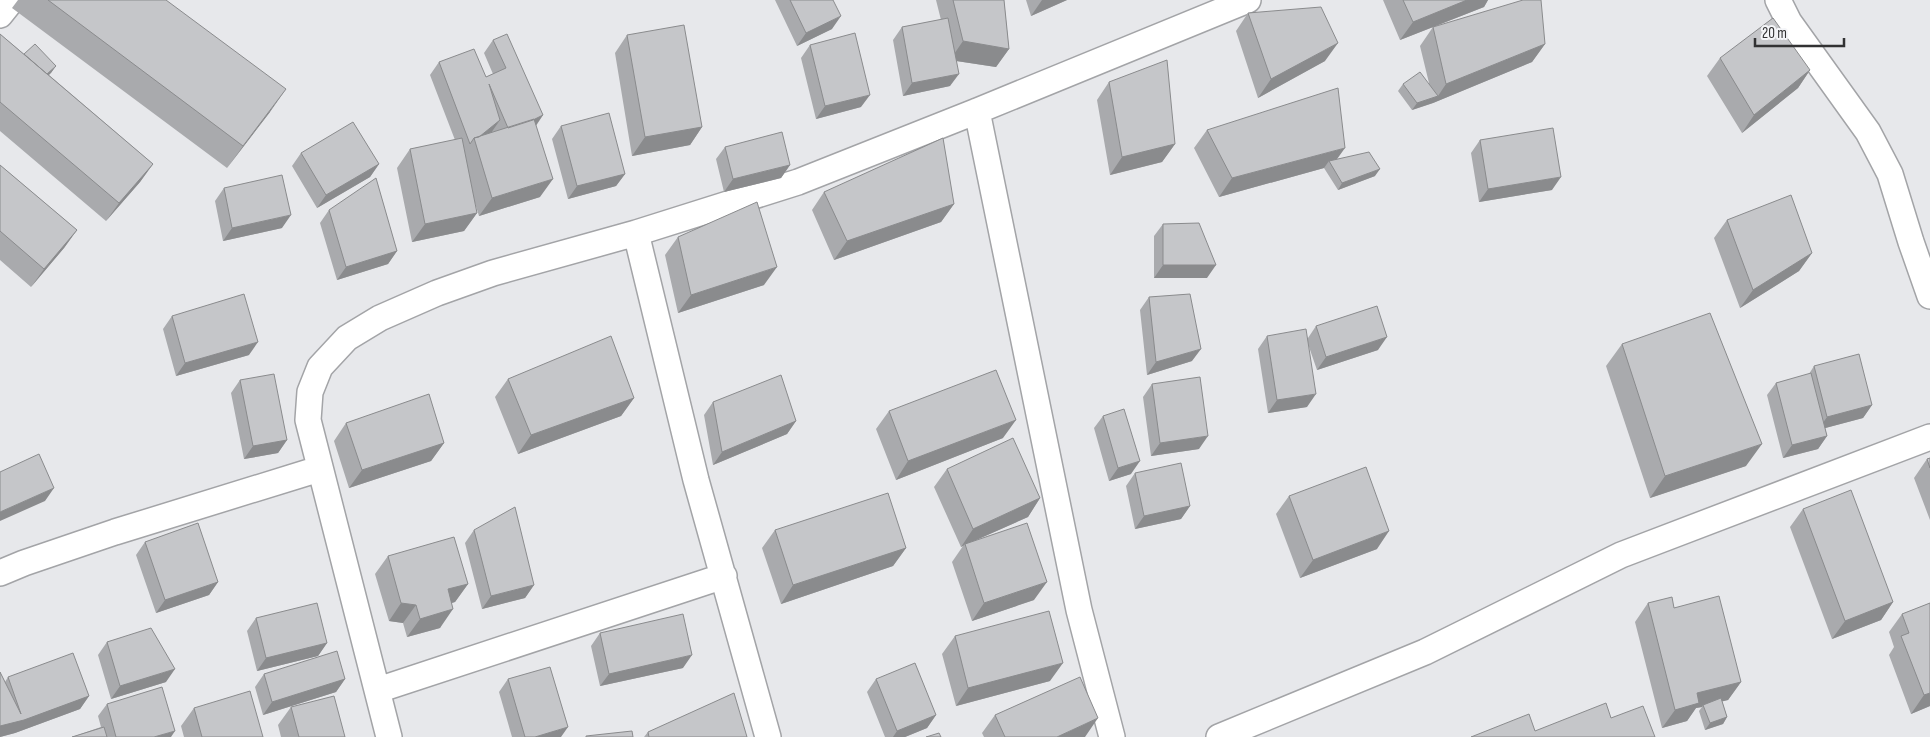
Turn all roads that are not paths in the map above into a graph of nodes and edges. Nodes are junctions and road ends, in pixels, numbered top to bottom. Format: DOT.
graph roads {
  1 [pos="12,0"];
  2 [pos="1248,0"];
  3 [pos="1778,0"];
  4 [pos="0,15"];
  5 [pos="977,111"];
  6 [pos="636,233"];
  7 [pos="1930,296"];
  8 [pos="1930,437"];
  9 [pos="320,470"];
  10 [pos="0,573"];
  11 [pos="724,576"];
  12 [pos="378,690"];
  13 [pos="389,737"];
  14 [pos="768,737"];
  15 [pos="1112,737"];
  16 [pos="1219,737"];
  1 -- 4 [label="street"];
  2 -- 5 [label="street"];
  3 -- 7 [label="street"];
  5 -- 6 [label="street"];
  5 -- 15 [label="street"];
  6 -- 9 [label="street"];
  6 -- 11 [label="street"];
  8 -- 16 [label="street"];
  9 -- 10 [label="street"];
  9 -- 12 [label="street"];
  11 -- 12 [label="street"];
  11 -- 14 [label="street"];
  12 -- 13 [label="street"];
}
